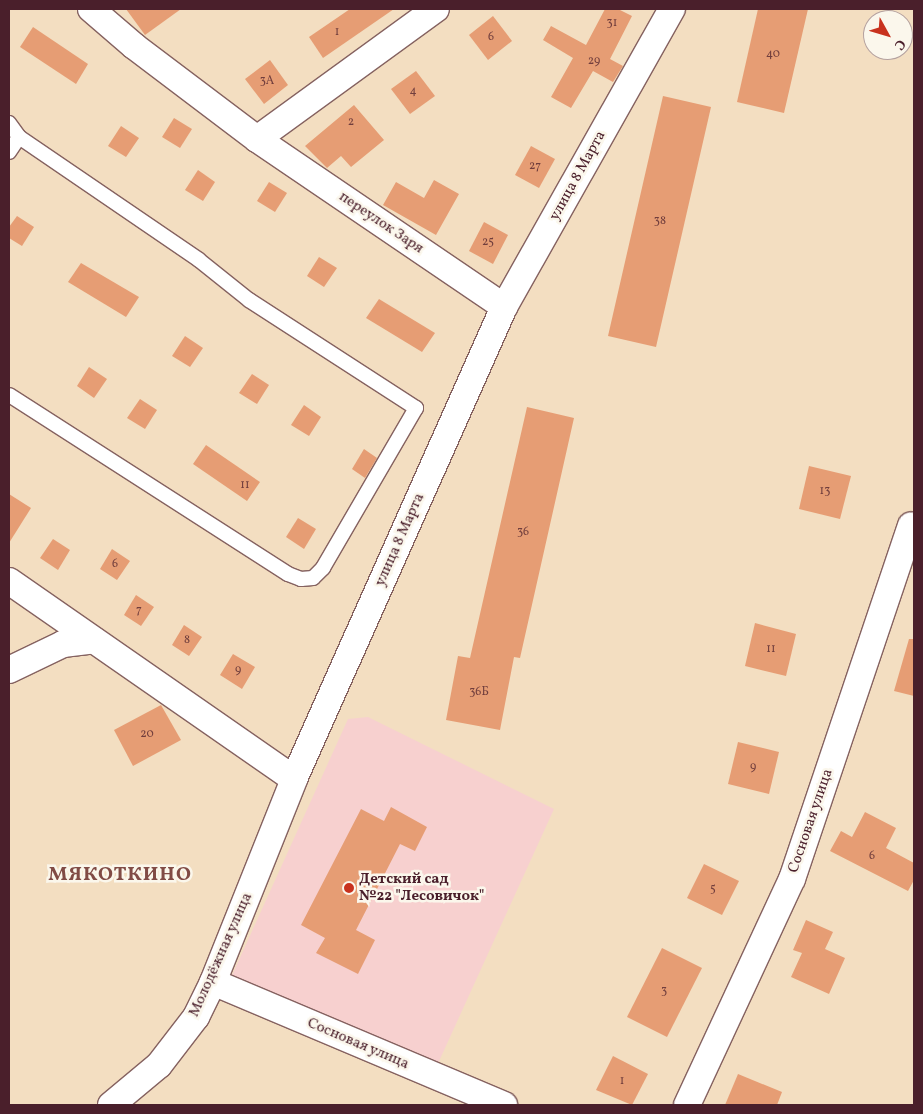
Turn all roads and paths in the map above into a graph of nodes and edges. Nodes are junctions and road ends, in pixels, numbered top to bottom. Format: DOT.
graph roads {
  1 [pos="91,9"];
  2 [pos="436,9"];
  3 [pos="672,9"];
  4 [pos="9,123"];
  5 [pos="19,137"];
  6 [pos="257,139"];
  7 [pos="9,152"];
  8 [pos="504,307"];
  9 [pos="9,395"];
  10 [pos="911,526"];
  11 [pos="9,581"];
  12 [pos="94,640"];
  13 [pos="9,670"];
  14 [pos="294,779"];
  15 [pos="213,982"];
  16 [pos="111,1105"];
  17 [pos="504,1105"];
  18 [pos="687,1105"];
  1 -- 6 [label="street, переулок Заря"];
  2 -- 6 [label="street"];
  3 -- 8 [label="street, улица 8 Марта"];
  4 -- 5 [label="lane"];
  5 -- 7 [label="lane"];
  5 -- 9 [label="lane"];
  6 -- 8 [label="street, переулок Заря"];
  8 -- 14 [label="street, улица 8 Марта"];
  10 -- 18 [label="street, Сосновая улица"];
  11 -- 12 [label="street"];
  12 -- 13 [label="street"];
  12 -- 14 [label="street"];
  14 -- 15 [label="street, Молодёжная улица"];
  15 -- 16 [label="street, Молодёжная улица"];
  15 -- 17 [label="street, Сосновая улица"];
}
